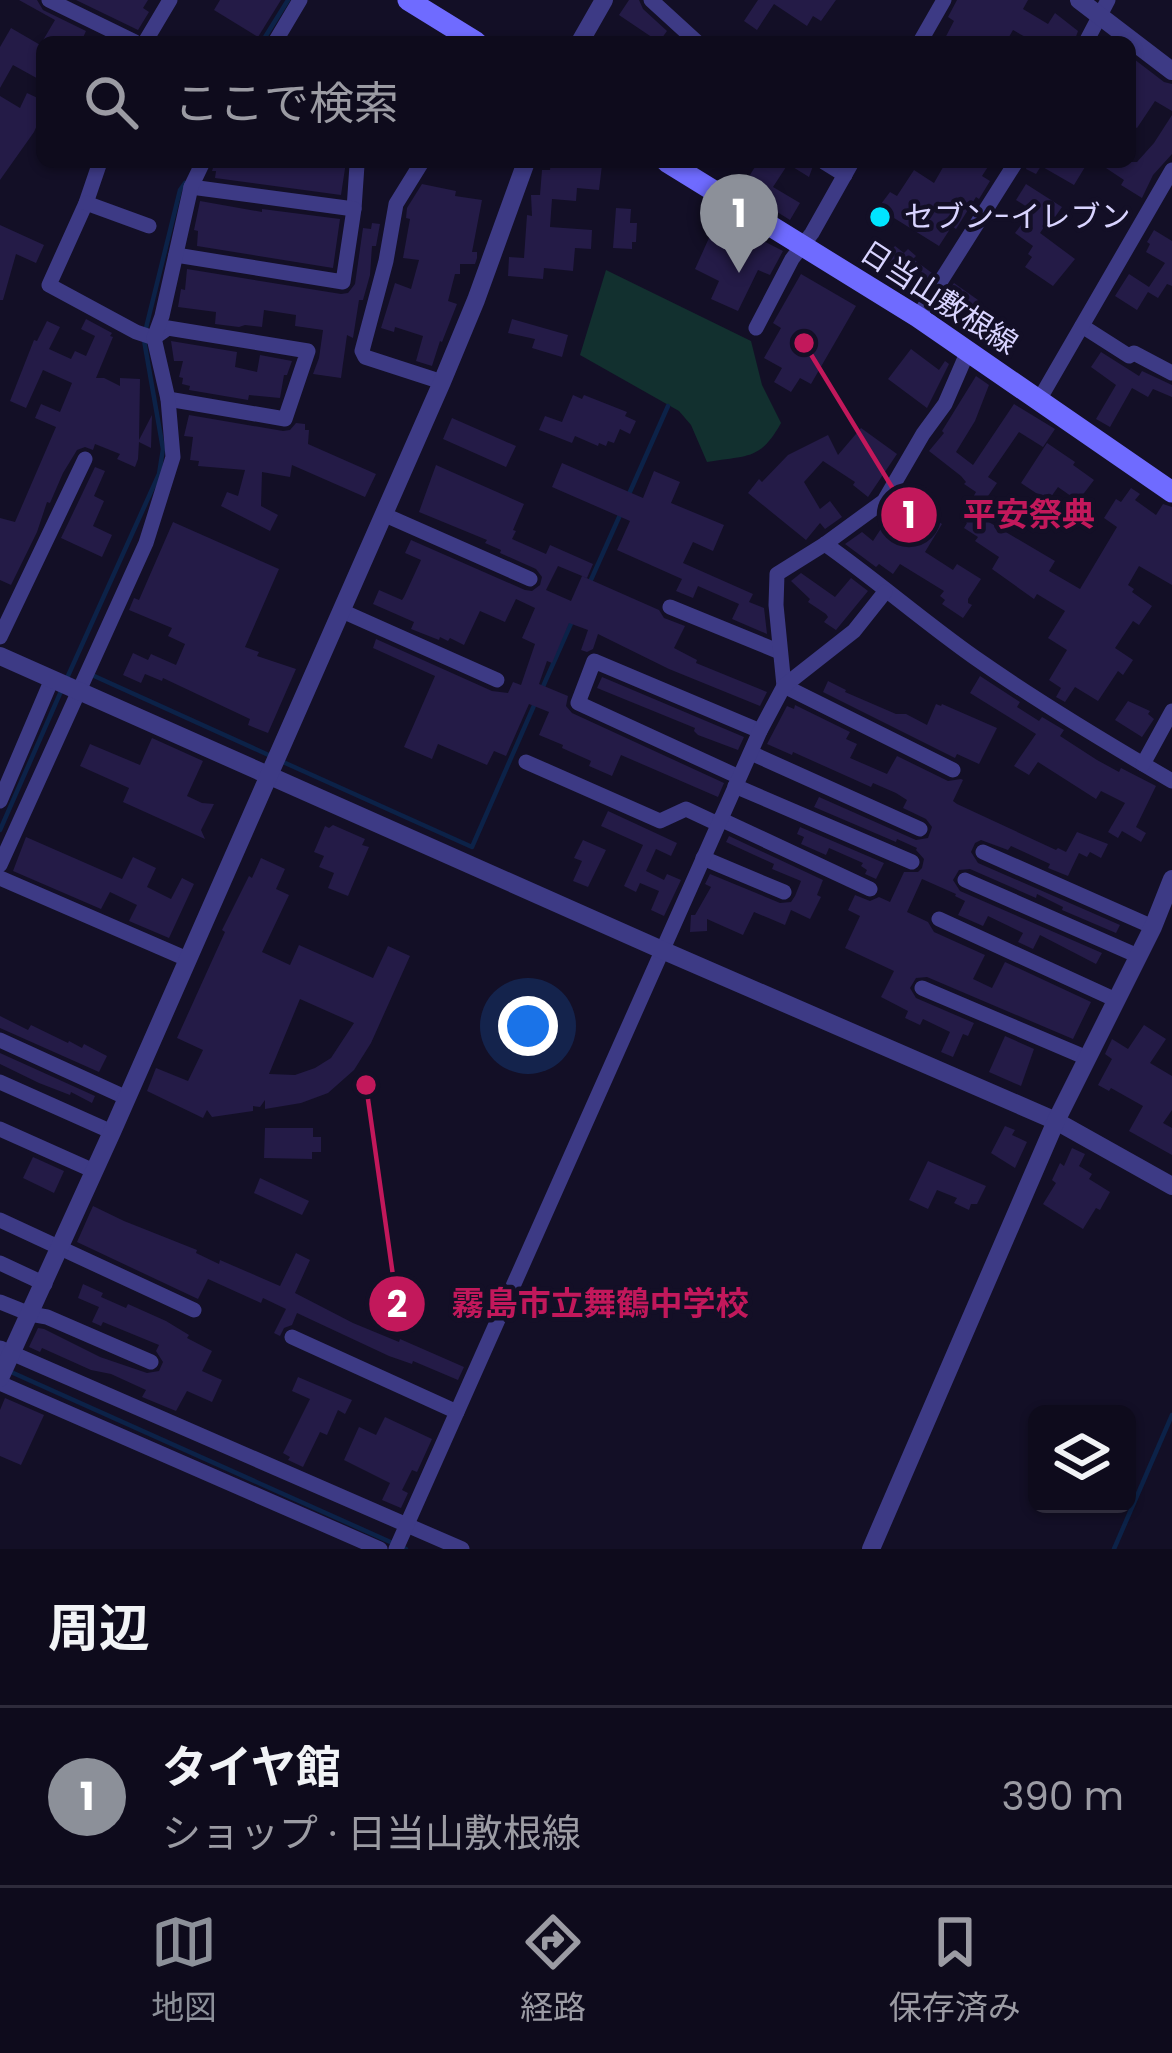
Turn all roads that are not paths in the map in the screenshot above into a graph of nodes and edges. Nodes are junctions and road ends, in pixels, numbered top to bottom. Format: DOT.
graph roads {
  1 [pos="170,0"];
  2 [pos="300,0"];
  3 [pos="408,0"];
  4 [pos="604,0"];
  5 [pos="651,0"];
  6 [pos="944,0"];
  7 [pos="1079,0"];
  8 [pos="54,1"];
  9 [pos="1104,8"];
  10 [pos="123,36"];
  11 [pos="149,36"];
  12 [pos="279,36"];
  13 [pos="466,36"];
  14 [pos="583,36"];
  15 [pos="690,36"];
  16 [pos="923,36"];
  17 [pos="1089,36"];
  18 [pos="1134,36"];
  19 [pos="1136,38"];
  20 [pos="1172,71"];
  21 [pos="98,168"];
  22 [pos="200,168"];
  23 [pos="357,168"];
  24 [pos="418,168"];
  25 [pos="524,168"];
  26 [pos="677,168"];
  27 [pos="849,168"];
  28 [pos="1012,168"];
  29 [pos="1172,170"];
  30 [pos="191,187"];
  31 [pos="86,203"];
  32 [pos="354,209"];
  33 [pos="149,226"];
  34 [pos="802,245"];
  35 [pos="176,255"];
  36 [pos="918,317"];
  37 [pos="1082,326"];
  38 [pos="756,328"];
  39 [pos="147,336"];
  40 [pos="968,351"];
  41 [pos="1172,374"];
  42 [pos="442,382"];
  43 [pos="167,400"];
  44 [pos="1039,400"];
  45 [pos="85,458"];
  46 [pos="1172,492"];
  47 [pos="385,515"];
  48 [pos="825,544"];
  49 [pos="530,579"];
  50 [pos="884,592"];
  51 [pos="670,607"];
  52 [pos="342,611"];
  53 [pos="0,637"];
  54 [pos="780,652"];
  55 [pos="0,656"];
  56 [pos="497,680"];
  57 [pos="65,685"];
  58 [pos="784,686"];
  59 [pos="1172,711"];
  60 [pos="760,731"];
  61 [pos="751,753"];
  62 [pos="526,761"];
  63 [pos="1142,764"];
  64 [pos="953,770"];
  65 [pos="270,776"];
  66 [pos="1172,781"];
  67 [pos="737,782"];
  68 [pos="0,801"];
  69 [pos="719,822"];
  70 [pos="920,829"];
  71 [pos="983,852"];
  72 [pos="703,858"];
  73 [pos="912,862"];
  74 [pos="0,865"];
  75 [pos="0,878"];
  76 [pos="1172,878"];
  77 [pos="965,880"];
  78 [pos="870,889"];
  79 [pos="784,892"];
  80 [pos="939,920"];
  81 [pos="1153,927"];
  82 [pos="662,950"];
  83 [pos="1138,956"];
  84 [pos="187,959"];
  85 [pos="922,988"];
  86 [pos="1116,1000"];
  87 [pos="0,1040"];
  88 [pos="1087,1058"];
  89 [pos="0,1082"];
  90 [pos="127,1098"];
  91 [pos="1056,1121"];
  92 [pos="0,1129"];
  93 [pos="112,1132"];
  94 [pos="94,1172"];
  95 [pos="1172,1186"];
  96 [pos="0,1220"];
  97 [pos="61,1246"];
  98 [pos="0,1263"];
  99 [pos="45,1284"];
  100 [pos="0,1302"];
  101 [pos="194,1310"];
  102 [pos="30,1314"];
  103 [pos="292,1337"];
  104 [pos="6,1353"];
  105 [pos="151,1362"];
  106 [pos="0,1379"];
  107 [pos="458,1412"];
  108 [pos="407,1526"];
  109 [pos="380,1549"];
  110 [pos="396,1549"];
  111 [pos="462,1549"];
  112 [pos="871,1549"];
  1 -- 11 [label="street"];
  2 -- 12 [label="street"];
  3 -- 13 [label="main road"];
  4 -- 14 [label="street"];
  5 -- 15 [label="street"];
  6 -- 16 [label="street"];
  7 -- 9 [label="street"];
  8 -- 10 [label="street"];
  9 -- 17 [label="street"];
  9 -- 18 [label="street"];
  19 -- 20 [label="street"];
  21 -- 31 [label="street"];
  22 -- 30 [label="street"];
  23 -- 32 [label="street"];
  24 -- 42 [label="street"];
  25 -- 42 [label="street"];
  26 -- 34 [label="main road, 日当山敷根線"];
  27 -- 34 [label="street"];
  28 -- 36 [label="street"];
  29 -- 37 [label="street"];
  30 -- 32 [label="street"];
  30 -- 35 [label="street"];
  31 -- 33 [label="street"];
  31 -- 39 [label="street"];
  32 -- 35 [label="street"];
  34 -- 36 [label="main road, 日当山敷根線"];
  34 -- 38 [label="street"];
  35 -- 39 [label="street"];
  36 -- 40 [label="main road, 日当山敷根線"];
  37 -- 41 [label="street"];
  37 -- 44 [label="street"];
  39 -- 43 [label="street"];
  39 -- 43 [label="street"];
  40 -- 44 [label="main road, 日当山敷根線"];
  40 -- 48 [label="street"];
  42 -- 47 [label="street"];
  43 -- 57 [label="street"];
  44 -- 46 [label="main road, 日当山敷根線"];
  45 -- 53 [label="street"];
  47 -- 49 [label="street"];
  47 -- 52 [label="street"];
  48 -- 50 [label="street"];
  48 -- 54 [label="street"];
  50 -- 58 [label="street"];
  50 -- 63 [label="street"];
  51 -- 54 [label="street"];
  52 -- 56 [label="street"];
  52 -- 65 [label="street"];
  54 -- 58 [label="street"];
  55 -- 57 [label="street"];
  57 -- 65 [label="street"];
  57 -- 68 [label="street"];
  57 -- 74 [label="street"];
  58 -- 60 [label="street"];
  58 -- 64 [label="street"];
  59 -- 63 [label="street"];
  60 -- 61 [label="street"];
  60 -- 67 [label="street"];
  61 -- 67 [label="street"];
  61 -- 70 [label="street"];
  62 -- 69 [label="street"];
  63 -- 66 [label="street"];
  65 -- 82 [label="street"];
  65 -- 84 [label="street"];
  67 -- 69 [label="street"];
  67 -- 73 [label="street"];
  69 -- 72 [label="street"];
  69 -- 78 [label="street"];
  71 -- 81 [label="street"];
  72 -- 79 [label="street"];
  72 -- 82 [label="street"];
  75 -- 84 [label="street"];
  76 -- 81 [label="street"];
  77 -- 83 [label="street"];
  80 -- 86 [label="street"];
  81 -- 83 [label="street"];
  82 -- 91 [label="street"];
  82 -- 107 [label="street"];
  83 -- 86 [label="street"];
  84 -- 90 [label="street"];
  85 -- 88 [label="street"];
  86 -- 88 [label="street"];
  87 -- 90 [label="street"];
  88 -- 91 [label="street"];
  89 -- 93 [label="street"];
  90 -- 93 [label="street"];
  91 -- 95 [label="street"];
  91 -- 112 [label="street"];
  92 -- 94 [label="street"];
  93 -- 94 [label="street"];
  94 -- 97 [label="street"];
  96 -- 97 [label="street"];
  97 -- 99 [label="street"];
  97 -- 101 [label="street"];
  98 -- 99 [label="street"];
  99 -- 102 [label="street"];
  100 -- 102 [label="street"];
  102 -- 104 [label="street"];
  102 -- 105 [label="street"];
  103 -- 107 [label="street"];
  104 -- 106 [label="street"];
  104 -- 108 [label="street"];
  106 -- 109 [label="street"];
  107 -- 108 [label="street"];
  108 -- 110 [label="street"];
  108 -- 111 [label="street"];
}
